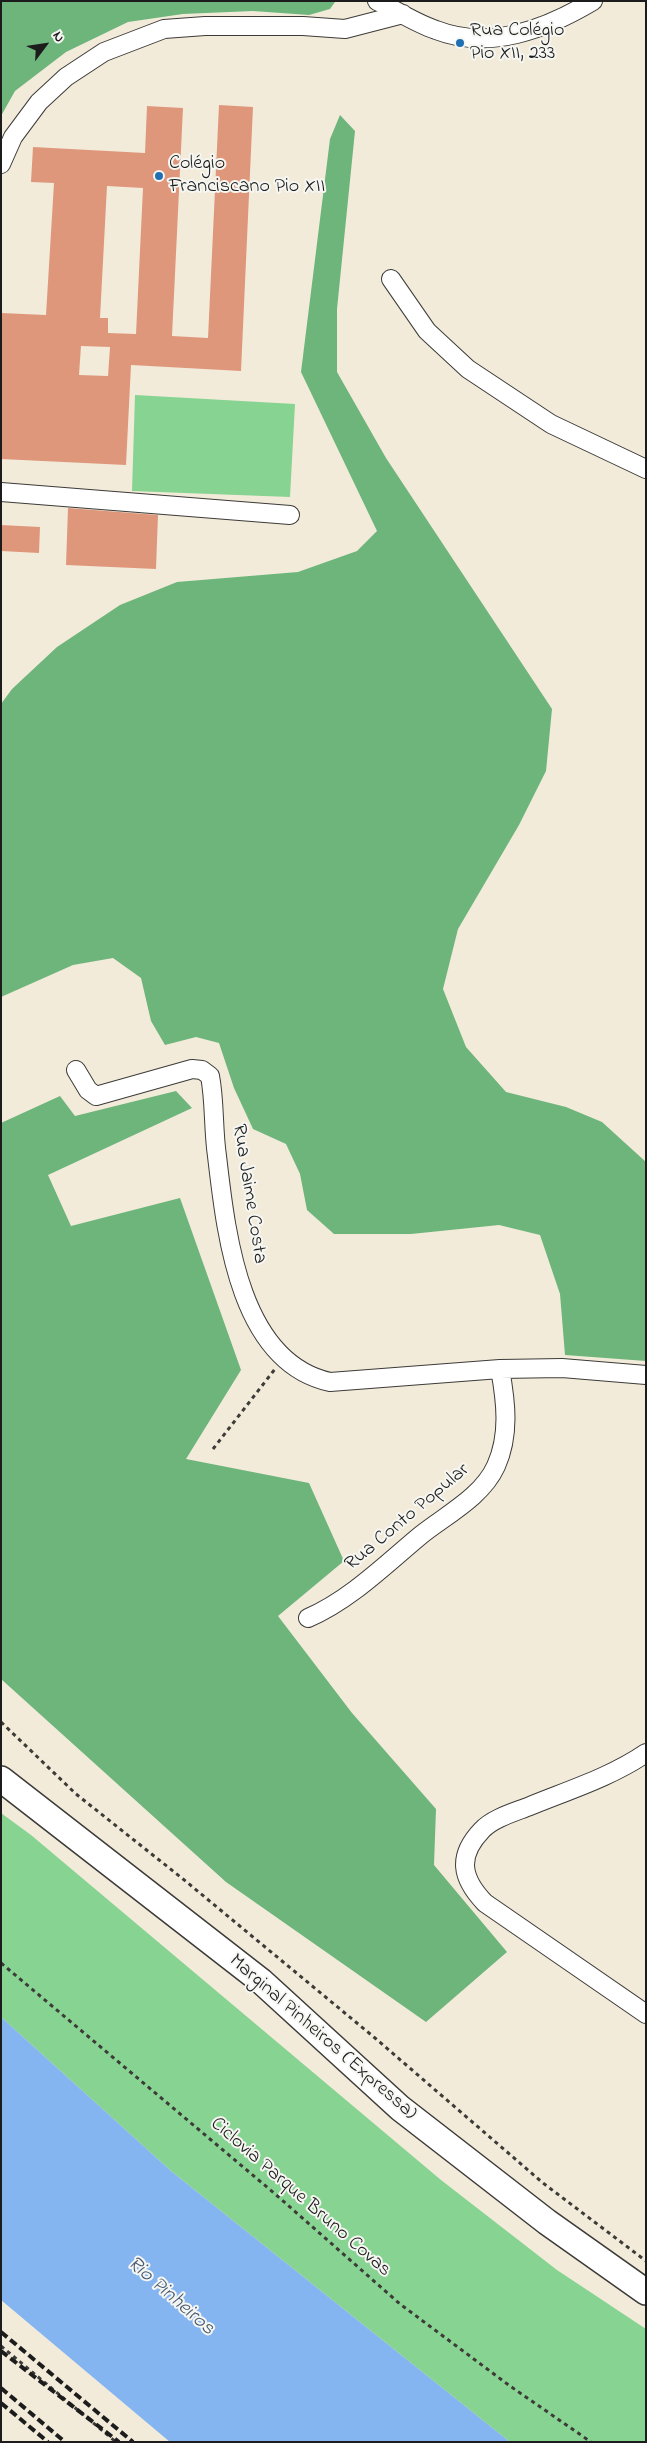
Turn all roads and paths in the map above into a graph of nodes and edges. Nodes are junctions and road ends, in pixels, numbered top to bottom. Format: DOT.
graph roads {
  1 [pos="376,1"];
  2 [pos="593,1"];
  3 [pos="403,14"];
  4 [pos="1,164"];
  5 [pos="391,279"];
  6 [pos="646,469"];
  7 [pos="1,492"];
  8 [pos="290,515"];
  9 [pos="76,1070"];
  10 [pos="283,1359"];
  11 [pos="500,1369"];
  12 [pos="646,1375"];
  13 [pos="213,1449"];
  14 [pos="308,1618"];
  15 [pos="1,1722"];
  16 [pos="646,1753"];
  17 [pos="1,1779"];
  18 [pos="1,1963"];
  19 [pos="646,2014"];
  20 [pos="646,2261"];
  21 [pos="646,2292"];
  22 [pos="1,2346"];
  23 [pos="116,2442"];
  24 [pos="591,2442"];
  1 -- 3 [label="street"];
  2 -- 3 [label="street"];
  3 -- 4 [label="street"];
  5 -- 6 [label="street"];
  7 -- 8 [label="street"];
  9 -- 10 [label="street, Rua Jaime Costa"];
  10 -- 11 [label="street, Rua Jaime Costa"];
  10 -- 13 [label="path"];
  11 -- 12 [label="street, Rua Jaime Costa"];
  11 -- 14 [label="street, Rua Conto Popular"];
  15 -- 20 [label="path"];
  16 -- 19 [label="street"];
  17 -- 21 [label="highway, Marginal Pinheiros (Expressa)"];
  18 -- 24 [label="path, Ciclovia Parque Bruno Covas"];
  22 -- 23 [label="path"];
}
